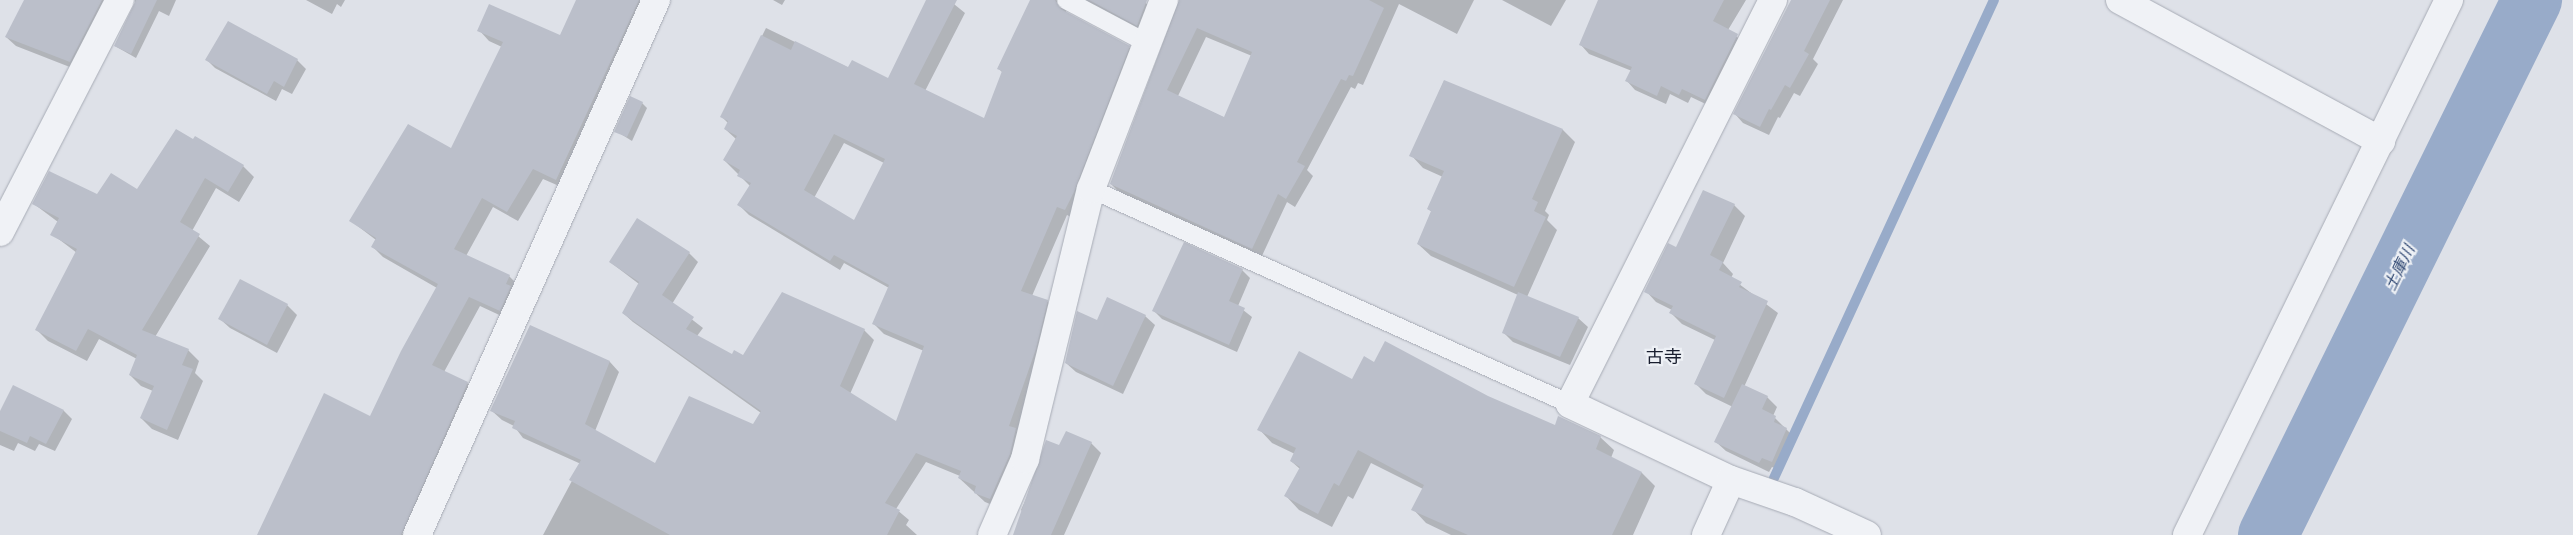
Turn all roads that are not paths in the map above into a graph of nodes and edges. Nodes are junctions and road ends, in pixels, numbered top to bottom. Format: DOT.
graph roads {
  1 [pos="120,0"];
  2 [pos="656,0"];
  3 [pos="1066,0"];
  4 [pos="1164,0"];
  5 [pos="1773,0"];
  6 [pos="2120,0"];
  7 [pos="2449,0"];
  8 [pos="1145,42"];
  9 [pos="2381,141"];
  10 [pos="1091,189"];
  11 [pos="0,232"];
  12 [pos="1570,404"];
  13 [pos="1731,480"];
  14 [pos="417,535"];
  15 [pos="992,535"];
  16 [pos="1706,535"];
  17 [pos="1867,535"];
  18 [pos="2187,535"];
  1 -- 11 [label="street"];
  2 -- 14 [label="street"];
  3 -- 8 [label="lane"];
  4 -- 8 [label="street"];
  5 -- 12 [label="street"];
  6 -- 9 [label="street"];
  7 -- 9 [label="street"];
  8 -- 10 [label="street"];
  9 -- 18 [label="street"];
  10 -- 12 [label="lane"];
  10 -- 15 [label="street"];
  12 -- 13 [label="street"];
  13 -- 16 [label="street"];
  13 -- 17 [label="street"];
}
